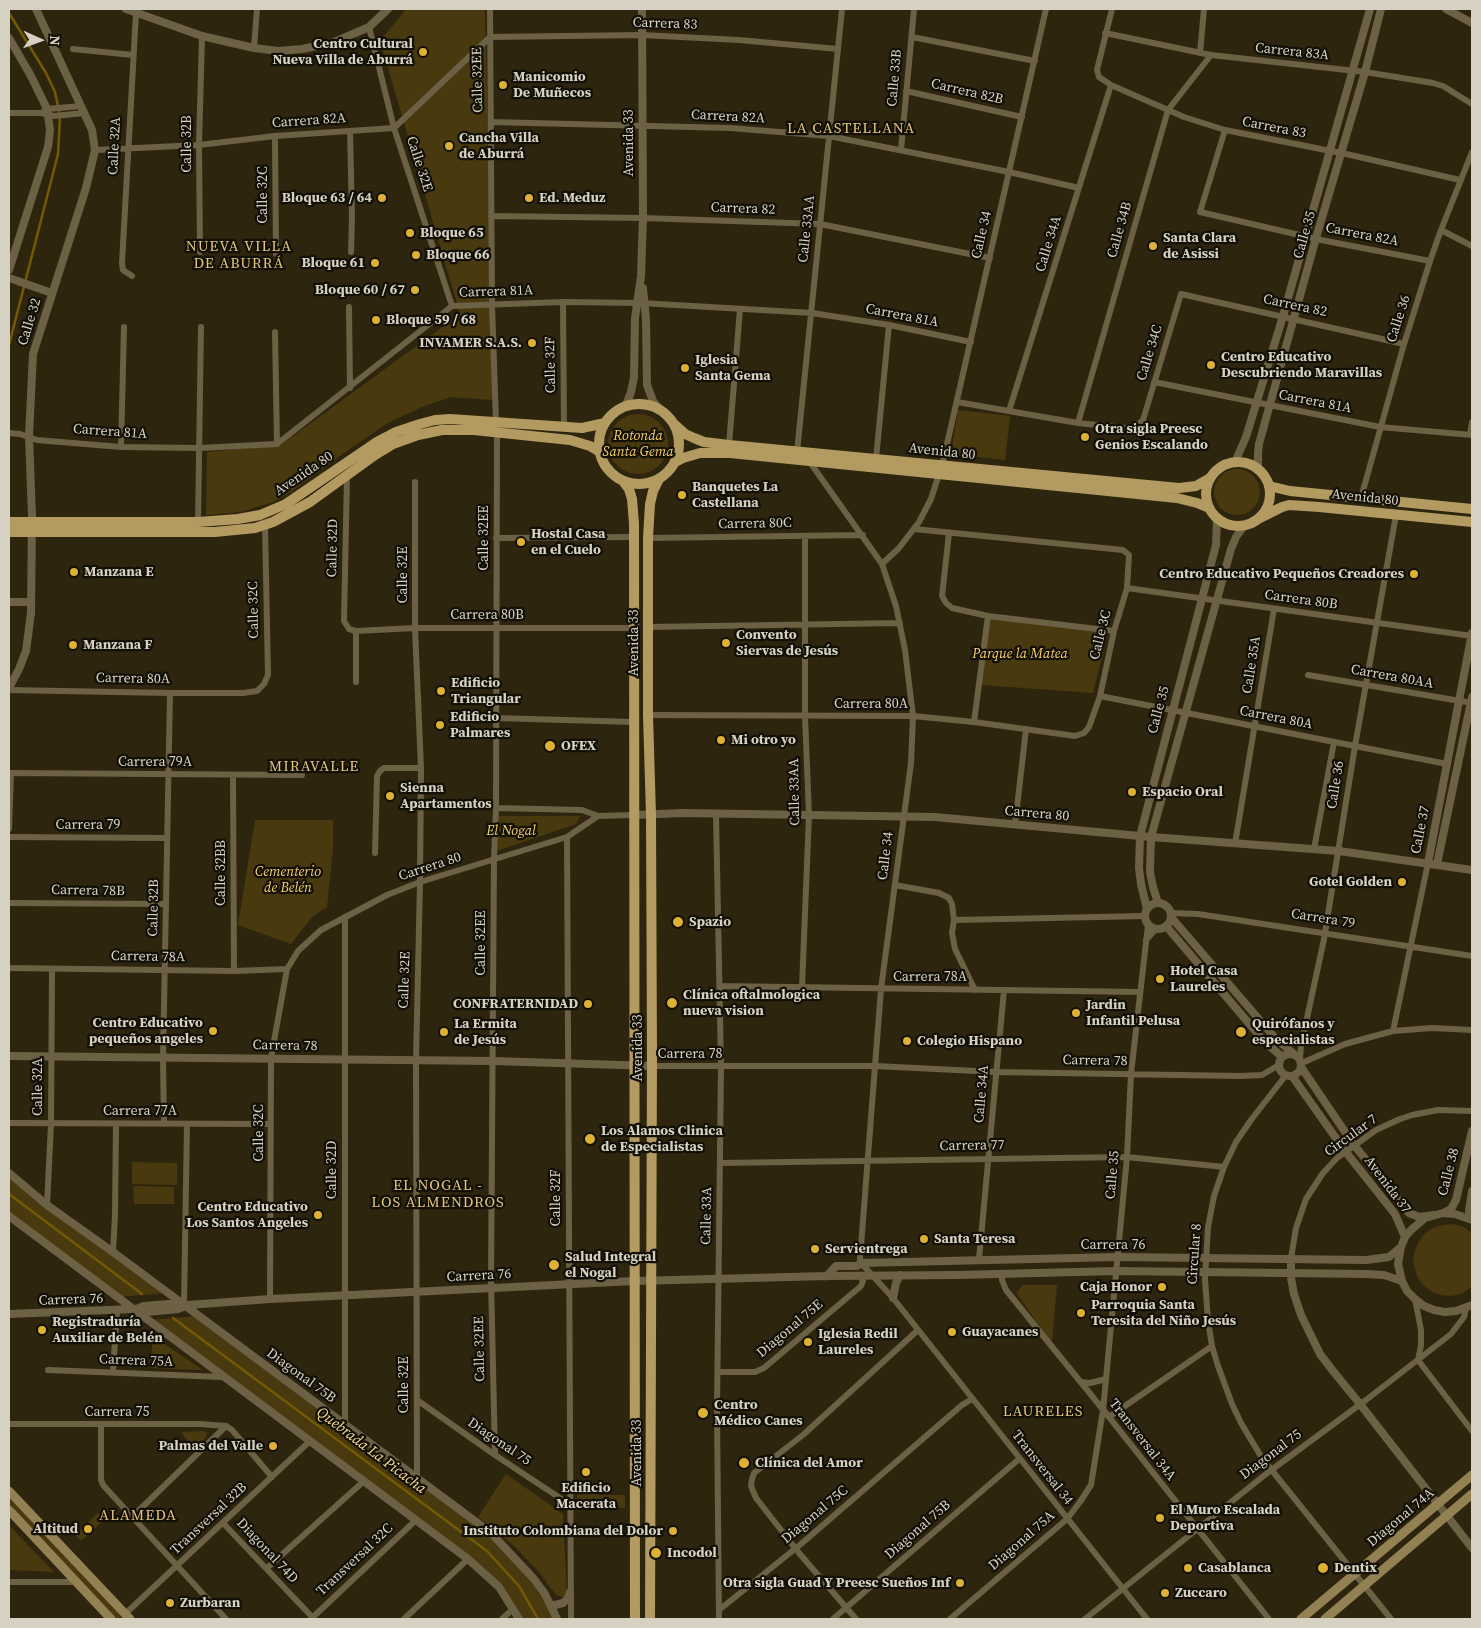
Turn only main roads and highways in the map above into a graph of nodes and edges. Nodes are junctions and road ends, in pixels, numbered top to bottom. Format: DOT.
graph roads {
  1 [pos="605,423"];
  2 [pos="674,424"];
  3 [pos="496,427"];
  4 [pos="600,452"];
  5 [pos="675,462"];
  6 [pos="940,470"];
  7 [pos="660,478"];
  8 [pos="1210,478"];
  9 [pos="623,481"];
  10 [pos="1269,486"];
  11 [pos="1209,508"];
  12 [pos="1472,509"];
  13 [pos="1258,519"];
  14 [pos="1472,522"];
  15 [pos="12,527"];
  16 [pos="32,527"];
  17 [pos="1472,1475"];
  18 [pos="9,1491"];
  19 [pos="1472,1494"];
  20 [pos="9,1510"];
  21 [pos="128,1617"];
  22 [pos="111,1619"];
  23 [pos="635,1619"];
  24 [pos="650,1619"];
  25 [pos="1301,1619"];
  26 [pos="1324,1619"];
  1 -- 2 [label="main road"];
  1 -- 3 [label="main road, Avenida 80"];
  1 -- 4 [label="main road"];
  2 -- 5 [label="main road"];
  2 -- 6 [label="main road, Avenida 80"];
  3 -- 4 [label="main road, Avenida 80"];
  3 -- 16 [label="main road, Avenida 80"];
  3 -- 16 [label="main road, Avenida 80"];
  4 -- 9 [label="main road"];
  5 -- 6 [label="main road, Avenida 80"];
  5 -- 7 [label="main road"];
  6 -- 8 [label="main road, Avenida 80"];
  6 -- 11 [label="main road, Avenida 80"];
  7 -- 9 [label="main road"];
  7 -- 24 [label="main road, Avenida 33"];
  8 -- 10 [label="main road"];
  8 -- 11 [label="main road"];
  9 -- 23 [label="main road, Avenida 33"];
  10 -- 12 [label="main road, Avenida 80"];
  10 -- 13 [label="main road"];
  11 -- 13 [label="main road"];
  13 -- 14 [label="main road, Avenida 80"];
  15 -- 16 [label="main road, Avenida 80"];
  17 -- 25 [label="main road, Diagonal 74A"];
  18 -- 21 [label="main road"];
  19 -- 26 [label="main road, Diagonal 74A"];
  20 -- 22 [label="main road"];
}
